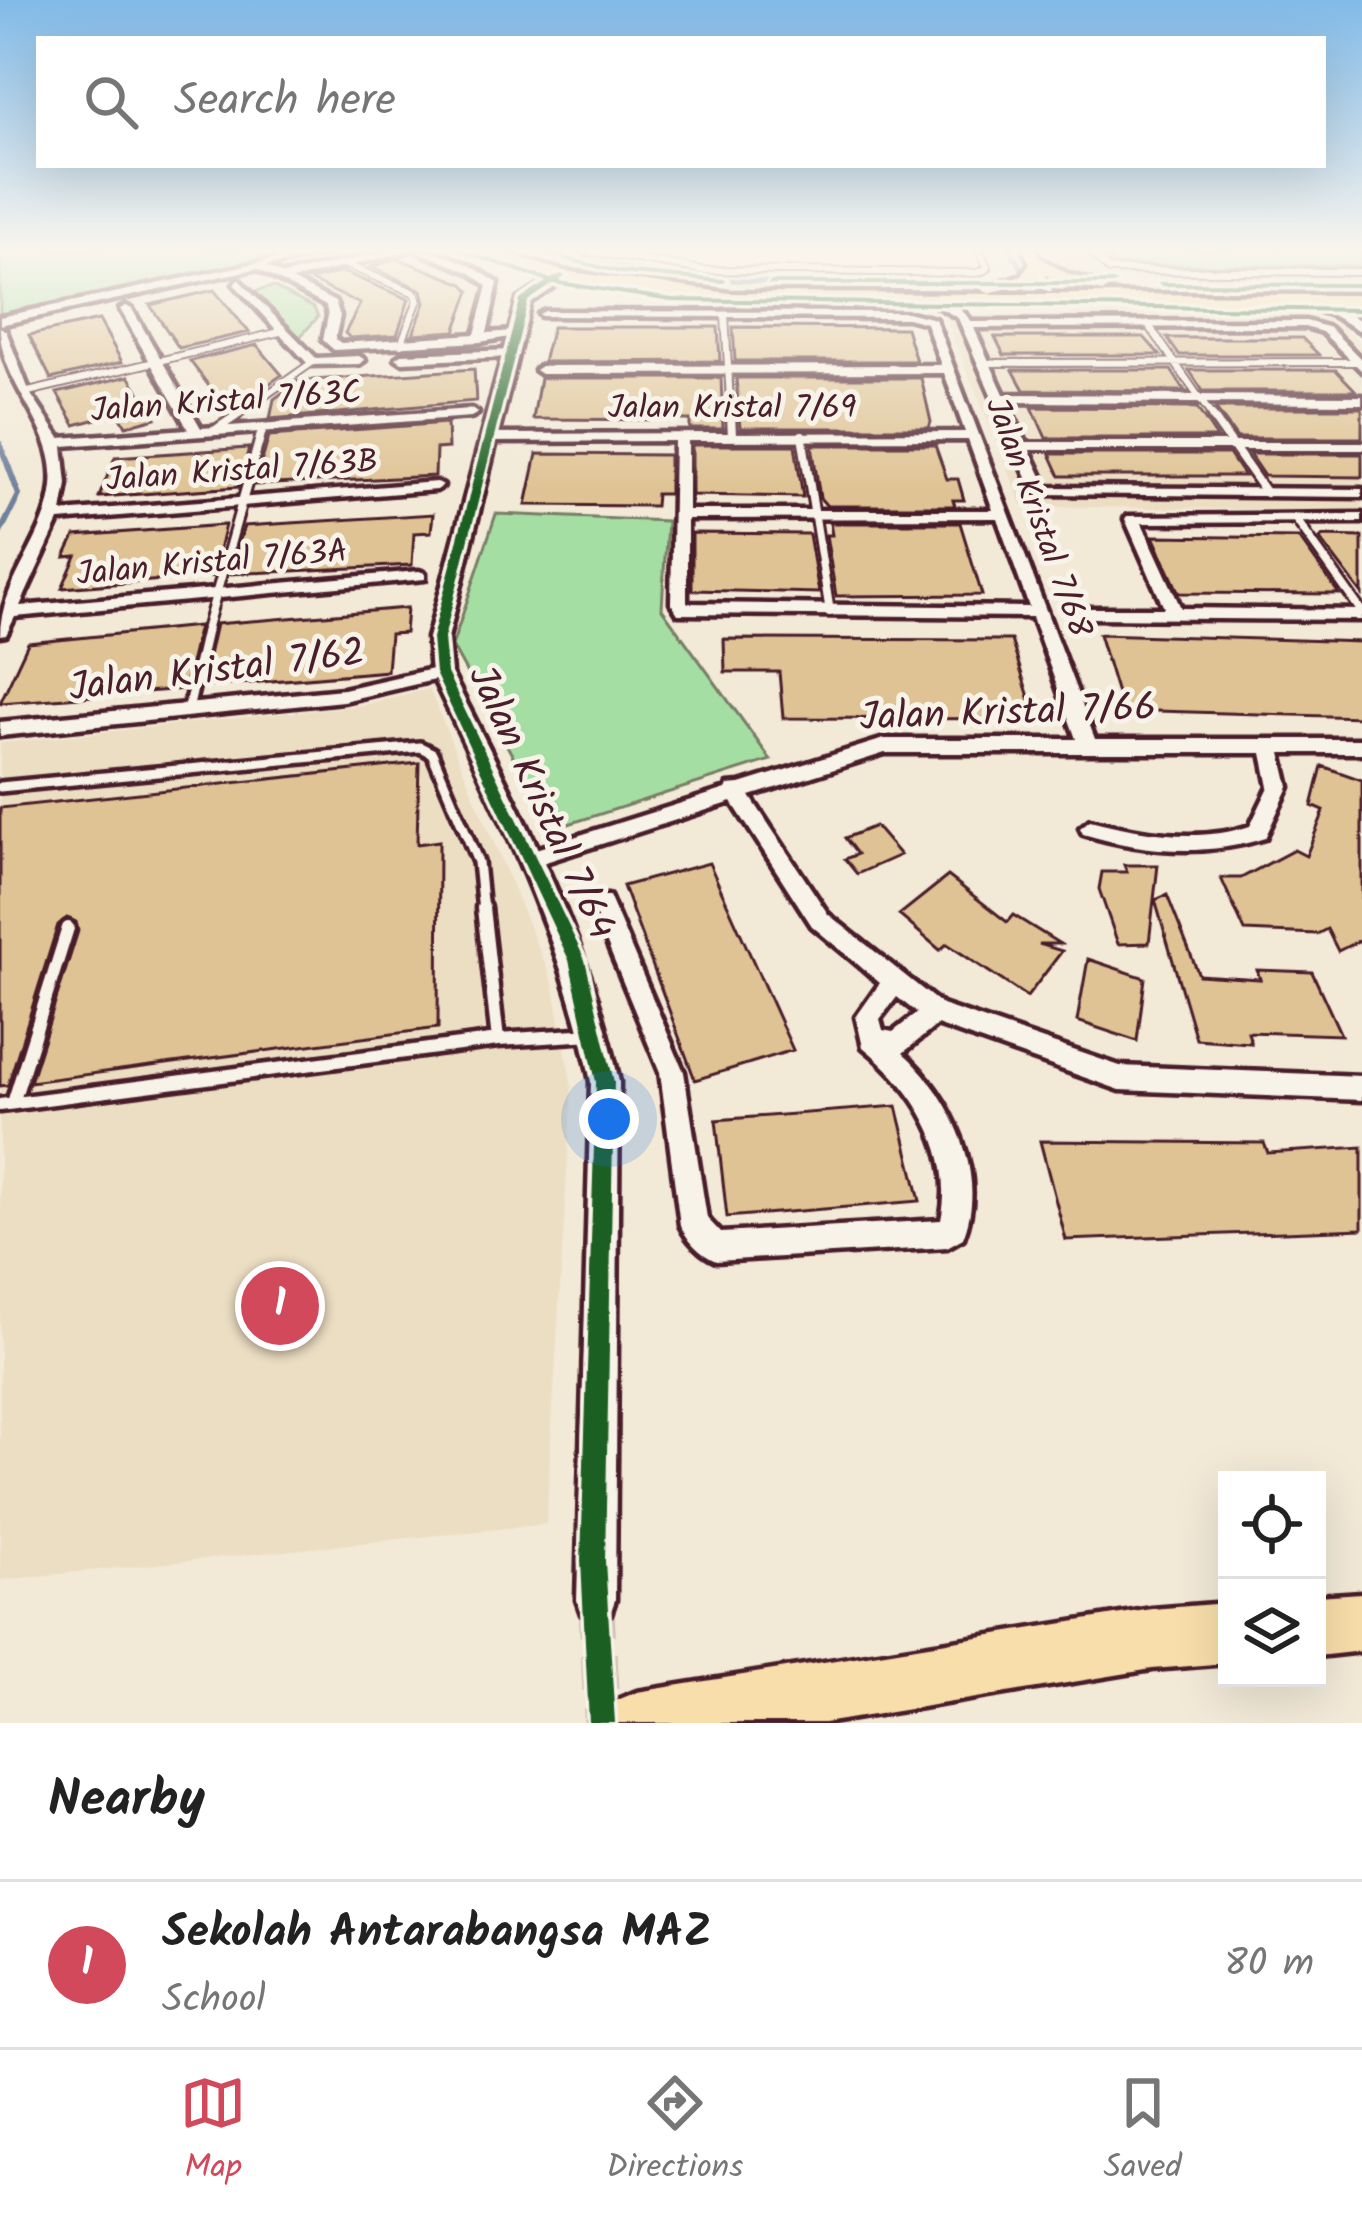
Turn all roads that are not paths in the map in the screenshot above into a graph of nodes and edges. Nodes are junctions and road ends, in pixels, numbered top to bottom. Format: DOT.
graph roads {
  1 [pos="139,330"];
  2 [pos="333,330"];
  3 [pos="406,330"];
  4 [pos="482,330"];
  5 [pos="516,330"];
  6 [pos="725,330"];
  7 [pos="937,330"];
  8 [pos="969,330"];
  9 [pos="1153,330"];
  10 [pos="1327,330"];
  11 [pos="284,331"];
  12 [pos="0,332"];
  13 [pos="480,338"];
  14 [pos="401,344"];
  15 [pos="512,344"];
  16 [pos="157,361"];
  17 [pos="313,362"];
  18 [pos="1176,362"];
  19 [pos="982,363"];
  20 [pos="1360,365"];
  21 [pos="950,369"];
  22 [pos="541,370"];
  23 [pos="726,370"];
  24 [pos="24,393"];
  25 [pos="998,398"];
  26 [pos="1204,400"];
  27 [pos="1362,400"];
  28 [pos="471,412"];
  29 [pos="263,427"];
  30 [pos="214,430"];
  31 [pos="197,432"];
  32 [pos="681,435"];
  33 [pos="732,435"];
  34 [pos="802,435"];
  35 [pos="974,436"];
  36 [pos="490,438"];
  37 [pos="56,442"];
  38 [pos="1020,446"];
  39 [pos="1235,446"];
  40 [pos="1362,446"];
  41 [pos="436,486"];
  42 [pos="1266,493"];
  43 [pos="1362,493"];
  44 [pos="242,502"];
  45 [pos="1002,514"];
  46 [pos="679,515"];
  47 [pos="814,515"];
  48 [pos="53,517"];
  49 [pos="1295,518"];
  50 [pos="1362,518"];
  51 [pos="419,576"];
  52 [pos="214,594"];
  53 [pos="9,612"];
  54 [pos="830,612"];
  55 [pos="1041,612"];
  56 [pos="1084,613"];
  57 [pos="1175,614"];
  58 [pos="1362,614"];
  59 [pos="0,631"];
  60 [pos="441,673"];
  61 [pos="188,710"];
  62 [pos="0,729"];
  63 [pos="1088,745"];
  64 [pos="1270,745"];
  65 [pos="1362,746"];
  66 [pos="0,787"];
  67 [pos="735,790"];
  68 [pos="1090,828"];
  69 [pos="530,859"];
  70 [pos="601,902"];
  71 [pos="68,928"];
  72 [pos="894,983"];
  73 [pos="934,1013"];
  74 [pos="597,1034"];
  75 [pos="871,1039"];
  76 [pos="498,1040"];
  77 [pos="1362,1088"];
  78 [pos="6,1104"];
  79 [pos="596,1600"];
  80 [pos="1362,1622"];
  81 [pos="1326,1625"];
  82 [pos="1218,1634"];
  83 [pos="638,1723"];
  1 -- 16 [label="street"];
  2 -- 14 [label="street"];
  3 -- 14 [label="lane"];
  4 -- 13 [label="street"];
  5 -- 15 [label="street, Jalan Kristal 7/64"];
  6 -- 23 [label="lane"];
  7 -- 21 [label="street, Jalan Kristal 7/68"];
  8 -- 19 [label="street"];
  9 -- 18 [label="lane"];
  10 -- 20 [label="street"];
  11 -- 16 [label="lane"];
  11 -- 17 [label="street"];
  12 -- 24 [label="street"];
  13 -- 14 [label="street"];
  13 -- 15 [label="street"];
  15 -- 17 [label="street"];
  15 -- 36 [label="street, Jalan Kristal 7/64"];
  16 -- 24 [label="lane"];
  16 -- 31 [label="street"];
  17 -- 30 [label="lane"];
  18 -- 19 [label="lane"];
  18 -- 20 [label="lane"];
  18 -- 26 [label="lane"];
  19 -- 25 [label="street"];
  21 -- 23 [label="street"];
  21 -- 35 [label="street, Jalan Kristal 7/68"];
  22 -- 23 [label="street"];
  23 -- 33 [label="lane"];
  24 -- 37 [label="street"];
  25 -- 26 [label="street"];
  25 -- 38 [label="street"];
  26 -- 27 [label="street"];
  26 -- 39 [label="lane"];
  28 -- 29 [label="street, Jalan Kristal 7/63C"];
  29 -- 30 [label="street, Jalan Kristal 7/63C"];
  29 -- 44 [label="lane"];
  30 -- 31 [label="street, Jalan Kristal 7/63C"];
  31 -- 37 [label="street, Jalan Kristal 7/63C"];
  32 -- 33 [label="street, Jalan Kristal 7/69"];
  32 -- 36 [label="street, Jalan Kristal 7/69"];
  32 -- 46 [label="street"];
  33 -- 34 [label="street, Jalan Kristal 7/69"];
  34 -- 35 [label="street, Jalan Kristal 7/69"];
  34 -- 47 [label="lane"];
  35 -- 45 [label="street, Jalan Kristal 7/68"];
  36 -- 60 [label="street, Jalan Kristal 7/64"];
  37 -- 48 [label="street"];
  38 -- 39 [label="lane"];
  38 -- 42 [label="street"];
  39 -- 40 [label="lane"];
  39 -- 42 [label="lane"];
  41 -- 44 [label="street, Jalan Kristal 7/63B"];
  42 -- 43 [label="street"];
  44 -- 48 [label="street, Jalan Kristal 7/63B"];
  44 -- 52 [label="lane"];
  45 -- 47 [label="street"];
  45 -- 55 [label="street, Jalan Kristal 7/68"];
  46 -- 47 [label="street"];
  46 -- 54 [label="street"];
  47 -- 54 [label="lane"];
  48 -- 53 [label="street"];
  49 -- 50 [label="street"];
  49 -- 57 [label="street"];
  49 -- 58 [label="lane"];
  51 -- 52 [label="street, Jalan Kristal 7/63A"];
  52 -- 53 [label="street, Jalan Kristal 7/63A"];
  52 -- 61 [label="lane"];
  53 -- 59 [label="street"];
  54 -- 55 [label="street"];
  55 -- 63 [label="street, Jalan Kristal 7/68"];
  56 -- 57 [label="street"];
  57 -- 58 [label="street"];
  60 -- 61 [label="street, Jalan Kristal 7/62"];
  60 -- 69 [label="street, Jalan Kristal 7/64"];
  61 -- 62 [label="street, Jalan Kristal 7/62"];
  63 -- 64 [label="street, Jalan Kristal 7/66"];
  63 -- 67 [label="street, Jalan Kristal 7/66"];
  64 -- 65 [label="street, Jalan Kristal 7/66"];
  64 -- 68 [label="street"];
  66 -- 76 [label="lane"];
  67 -- 69 [label="street, Jalan Kristal 7/66"];
  67 -- 72 [label="street"];
  69 -- 74 [label="street, Jalan Kristal 7/64"];
  70 -- 75 [label="street"];
  71 -- 78 [label="lane"];
  72 -- 73 [label="street"];
  72 -- 75 [label="street"];
  73 -- 75 [label="street"];
  73 -- 77 [label="street"];
  74 -- 76 [label="lane"];
  74 -- 79 [label="street, Jalan Kristal 7/64"];
  76 -- 78 [label="lane"];
  80 -- 81 [label="highway"];
  82 -- 83 [label="highway"];
}
